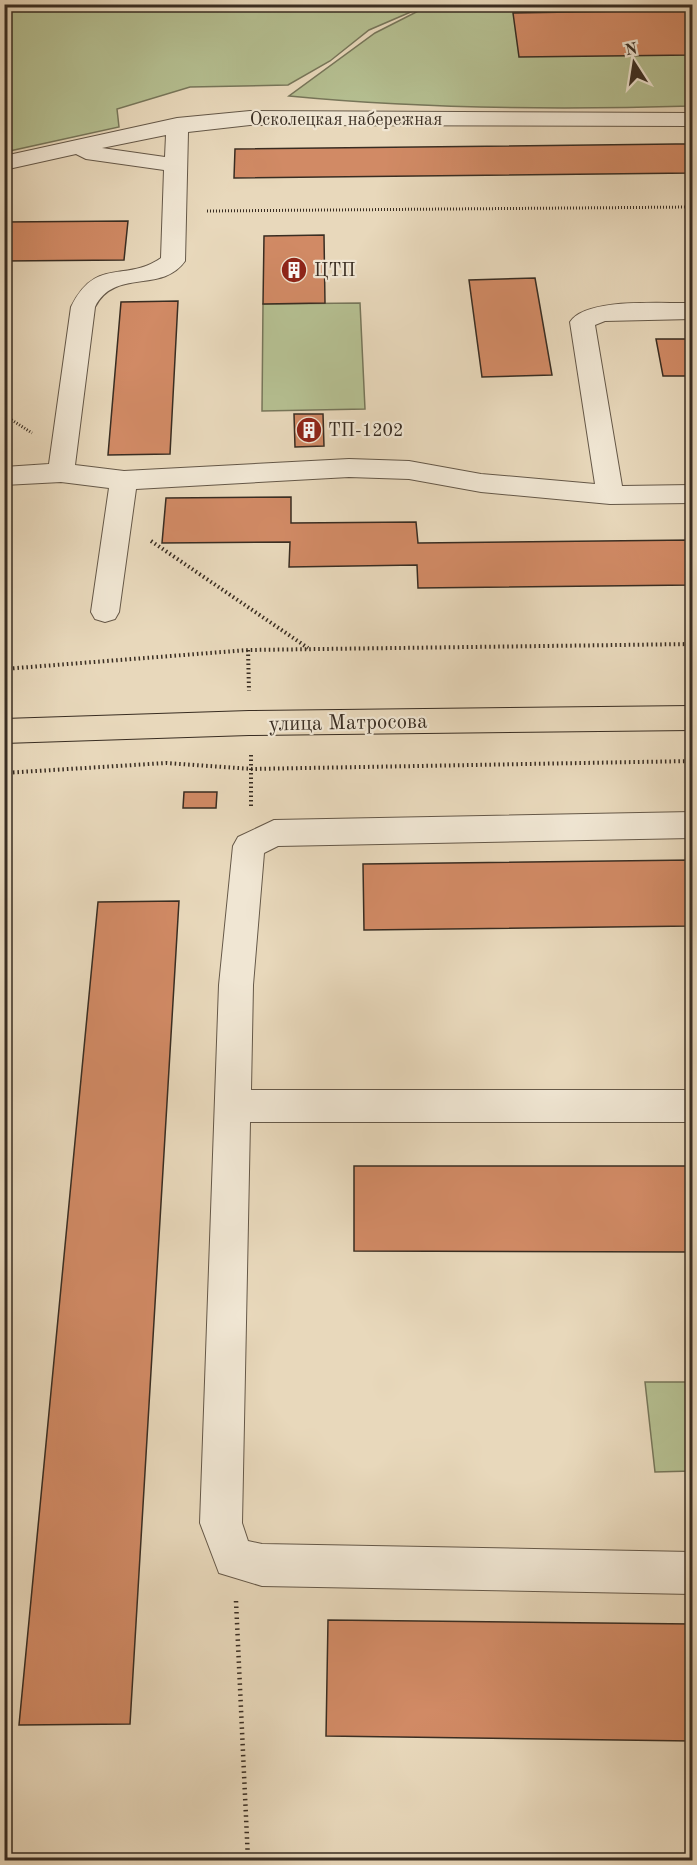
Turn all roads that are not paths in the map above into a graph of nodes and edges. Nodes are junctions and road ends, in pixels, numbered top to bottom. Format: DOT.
graph roads {
  1 [pos="693,120"];
  2 [pos="177,125"];
  3 [pos="63,150"];
  4 [pos="4,162"];
  5 [pos="176,165"];
  6 [pos="693,311"];
  7 [pos="61,472"];
  8 [pos="4,476"];
  9 [pos="124,480"];
  10 [pos="693,494"];
  11 [pos="610,495"];
  12 [pos="105,612"];
  13 [pos="693,718"];
  14 [pos="4,731"];
  15 [pos="693,825"];
  16 [pos="234,1106"];
  17 [pos="693,1106"];
  18 [pos="693,1574"];
  1 -- 2 [label="street, Осколецкая набережная"];
  2 -- 3 [label="street, Осколецкая набережная"];
  2 -- 5 [label="street"];
  3 -- 4 [label="street, Осколецкая набережная"];
  3 -- 5 [label="street"];
  5 -- 7 [label="street"];
  6 -- 11 [label="street"];
  7 -- 8 [label="street"];
  7 -- 9 [label="street"];
  9 -- 11 [label="street"];
  9 -- 12 [label="street"];
  10 -- 11 [label="street"];
  13 -- 14 [label="main road, улица Матросова"];
  15 -- 16 [label="street"];
  16 -- 17 [label="street"];
  16 -- 18 [label="street"];
}
